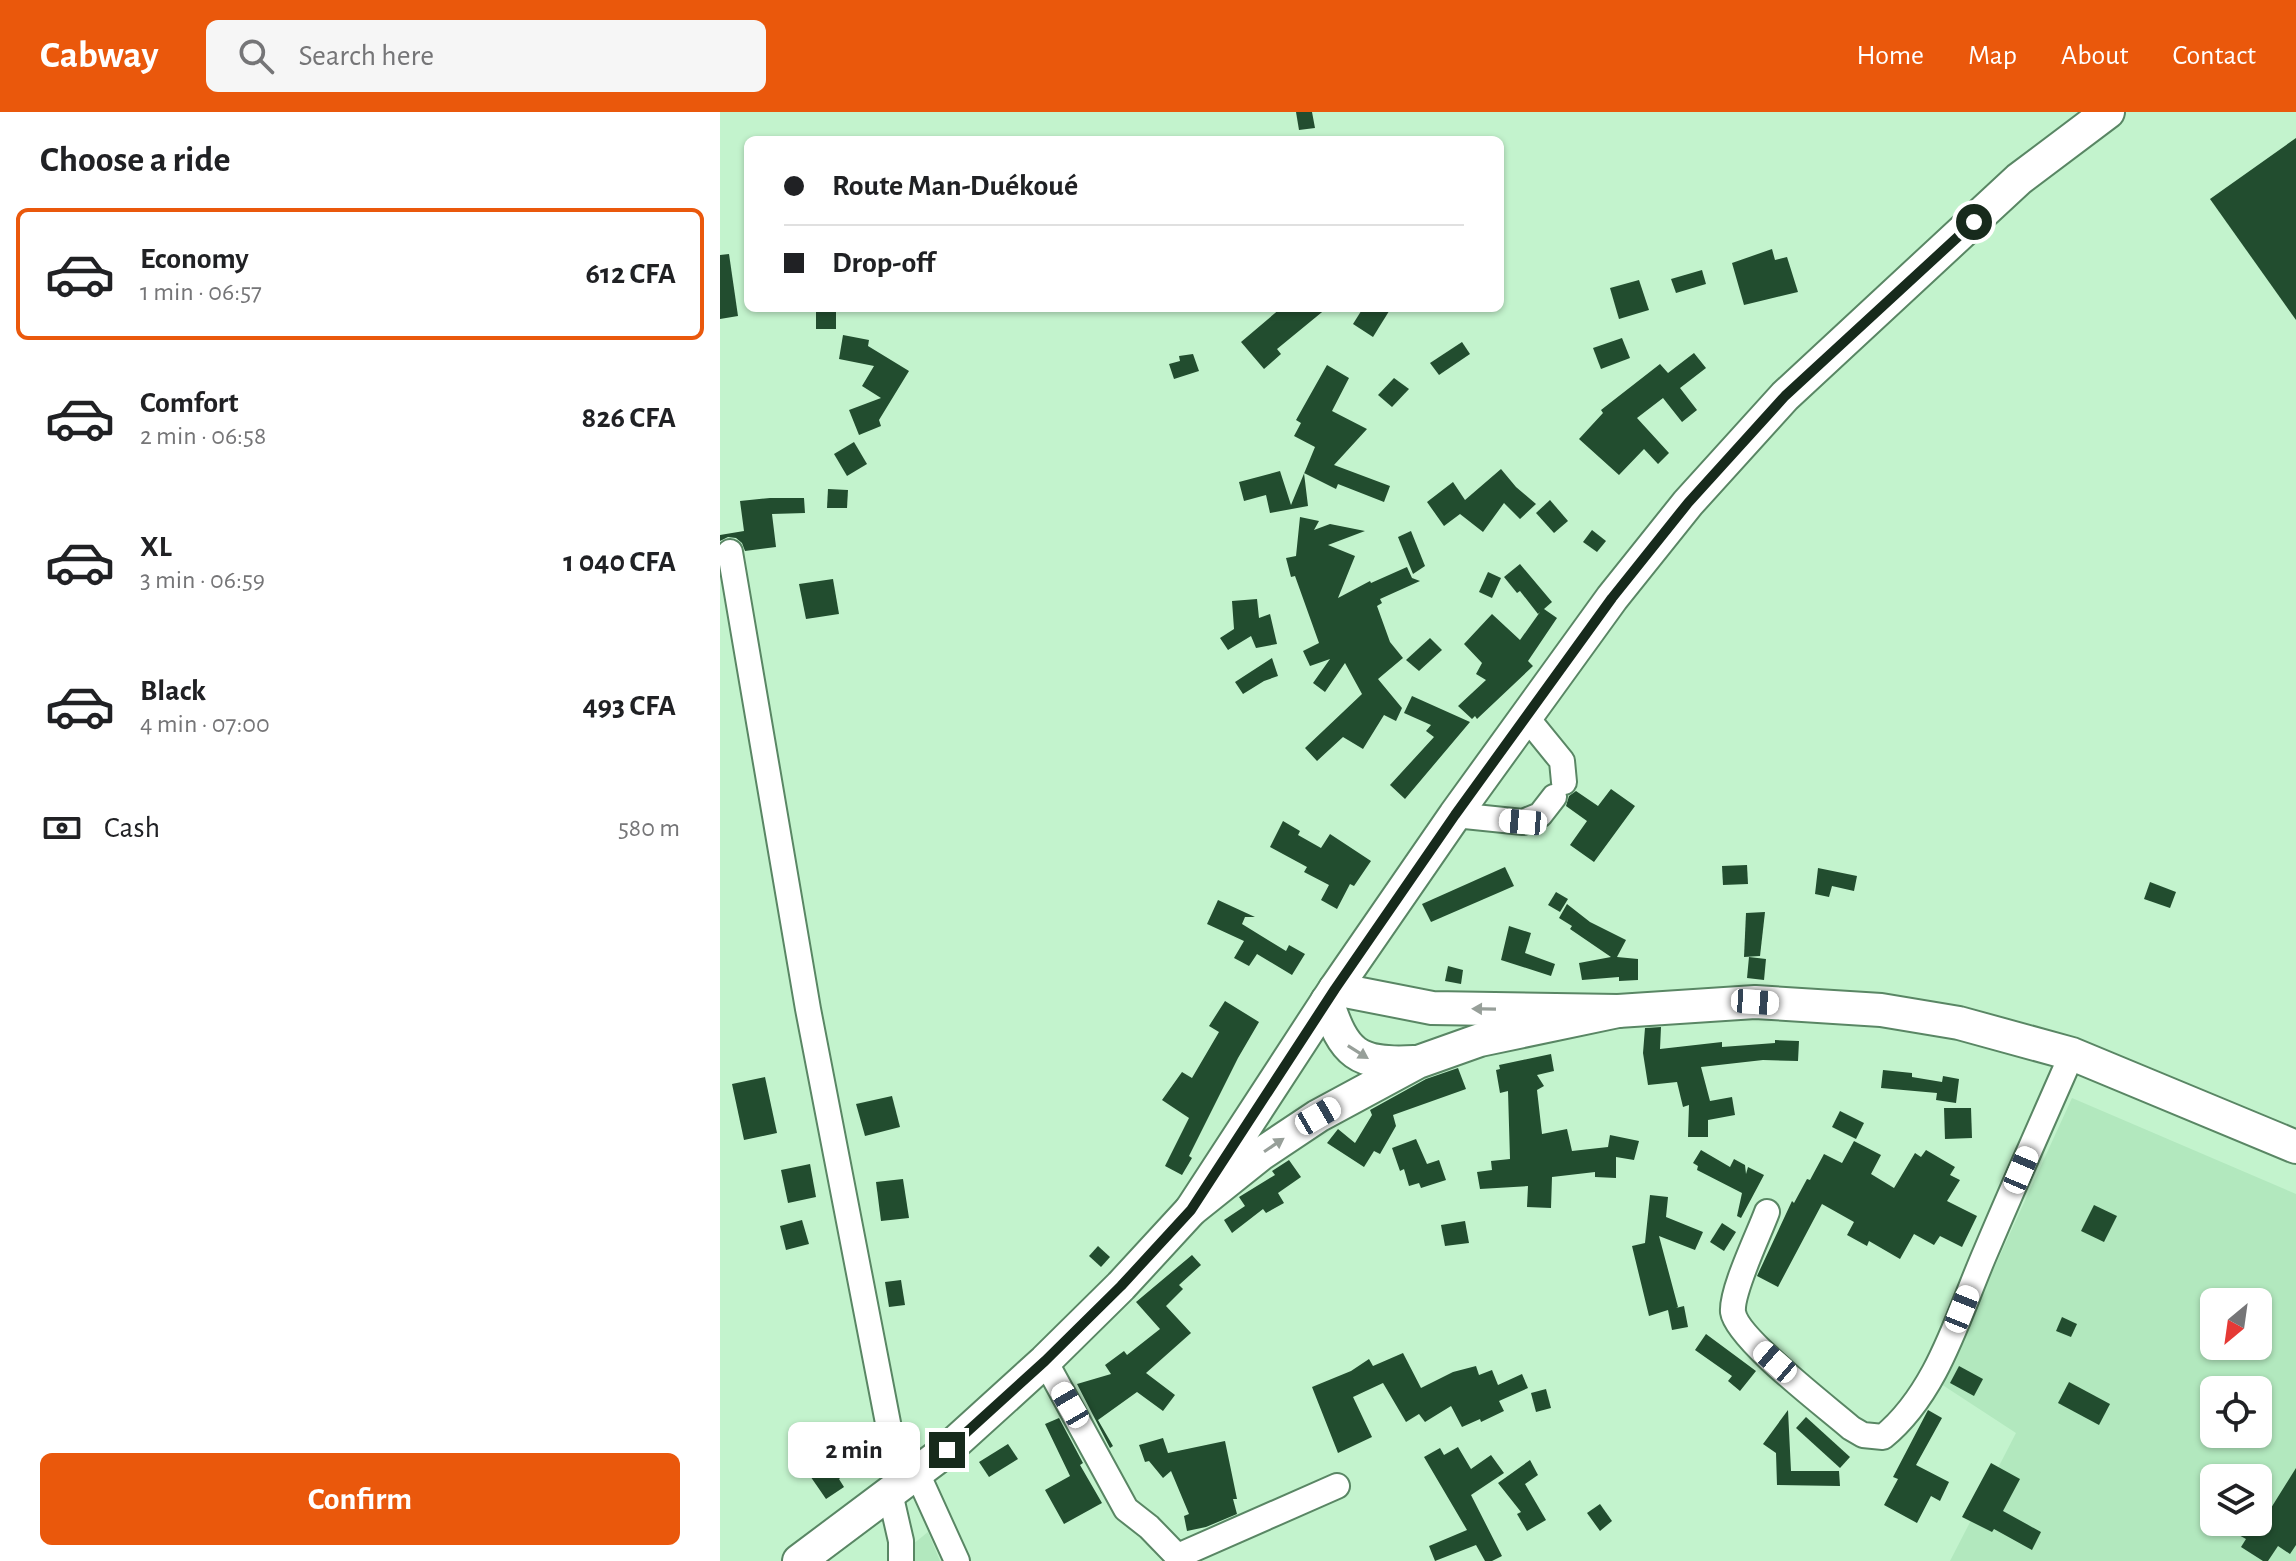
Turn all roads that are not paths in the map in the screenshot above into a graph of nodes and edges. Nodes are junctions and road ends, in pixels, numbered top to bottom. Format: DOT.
graph roads {
  1 [pos="2108,112"];
  2 [pos="730,552"];
  3 [pos="1527,718"];
  4 [pos="1455,815"];
  5 [pos="1331,995"];
  6 [pos="1618,1011"];
  7 [pos="2072,1054"];
  8 [pos="1418,1062"];
  9 [pos="2296,1147"];
  10 [pos="1191,1210"];
  11 [pos="1767,1212"];
  12 [pos="1045,1361"];
  13 [pos="902,1484"];
  14 [pos="1337,1486"];
  15 [pos="1180,1558"];
  16 [pos="799,1561"];
  17 [pos="901,1561"];
  18 [pos="957,1561"];
  1 -- 3 [label="main road"];
  2 -- 13 [label="street"];
  3 -- 4 [label="main road"];
  3 -- 4 [label="street"];
  4 -- 5 [label="main road"];
  6 -- 5 [label="main road, one-way"];
  5 -- 8 [label="main road, one-way"];
  5 -- 10 [label="main road"];
  6 -- 7 [label="main road"];
  6 -- 8 [label="main road"];
  7 -- 9 [label="main road"];
  7 -- 11 [label="street"];
  10 -- 8 [label="main road, one-way"];
  10 -- 12 [label="main road"];
  12 -- 13 [label="main road"];
  12 -- 15 [label="street"];
  13 -- 16 [label="main road"];
  13 -- 17 [label="street"];
  13 -- 18 [label="street"];
  14 -- 15 [label="street"];
}
